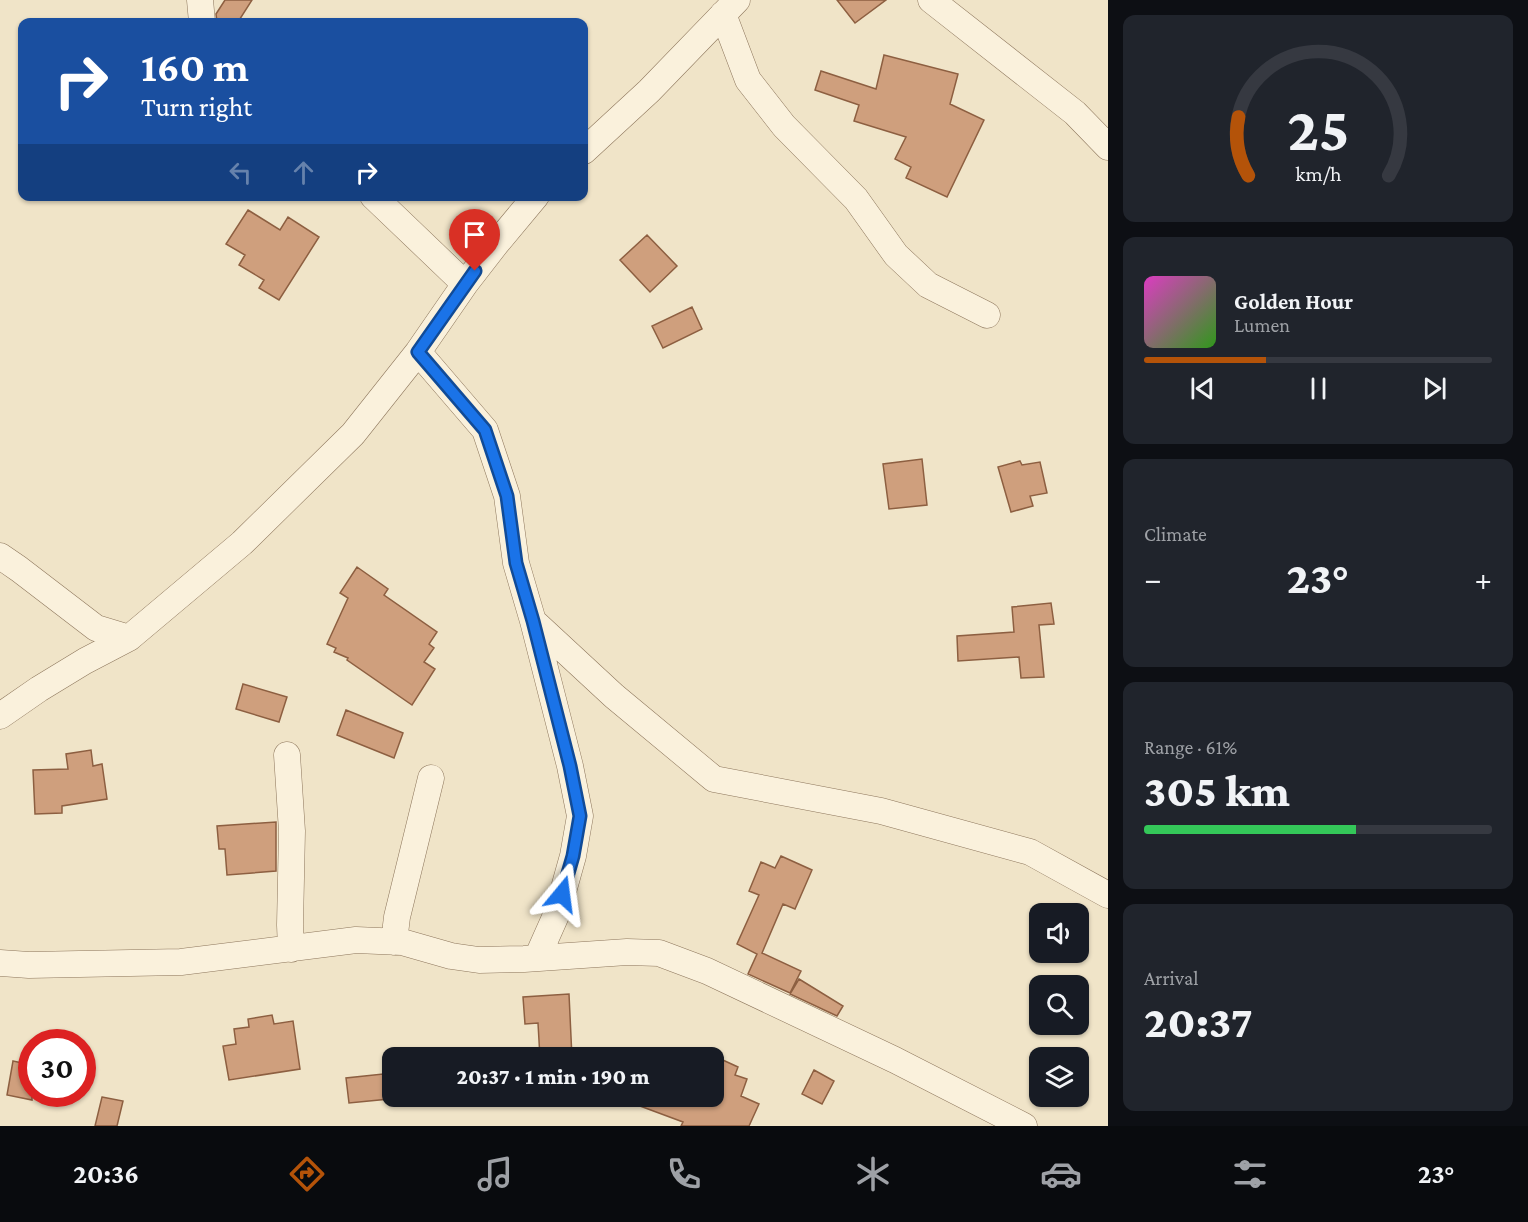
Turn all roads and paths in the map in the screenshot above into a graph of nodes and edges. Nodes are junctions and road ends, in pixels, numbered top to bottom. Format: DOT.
graph roads {
  1 [pos="200,0"];
  2 [pos="931,0"];
  3 [pos="730,7"];
  4 [pos="202,18"];
  5 [pos="1108,147"];
  6 [pos="588,148"];
  7 [pos="377,201"];
  8 [pos="532,201"];
  9 [pos="465,284"];
  10 [pos="987,315"];
  11 [pos="418,352"];
  12 [pos="0,556"];
  13 [pos="533,621"];
  14 [pos="129,638"];
  15 [pos="0,716"];
  16 [pos="287,756"];
  17 [pos="432,778"];
  18 [pos="1108,895"];
  19 [pos="394,942"];
  20 [pos="291,949"];
  21 [pos="537,958"];
  22 [pos="0,963"];
  23 [pos="1024,1126"];
  1 -- 4 [label="street"];
  2 -- 5 [label="street"];
  3 -- 6 [label="street"];
  3 -- 10 [label="street"];
  7 -- 9 [label="street"];
  8 -- 9 [label="street"];
  9 -- 11 [label="street"];
  11 -- 13 [label="street"];
  11 -- 14 [label="street"];
  12 -- 14 [label="street"];
  13 -- 18 [label="street"];
  13 -- 21 [label="street"];
  14 -- 15 [label="street"];
  16 -- 20 [label="street"];
  17 -- 19 [label="street"];
  19 -- 20 [label="street"];
  19 -- 21 [label="street"];
  20 -- 22 [label="street"];
  21 -- 23 [label="street"];
}
